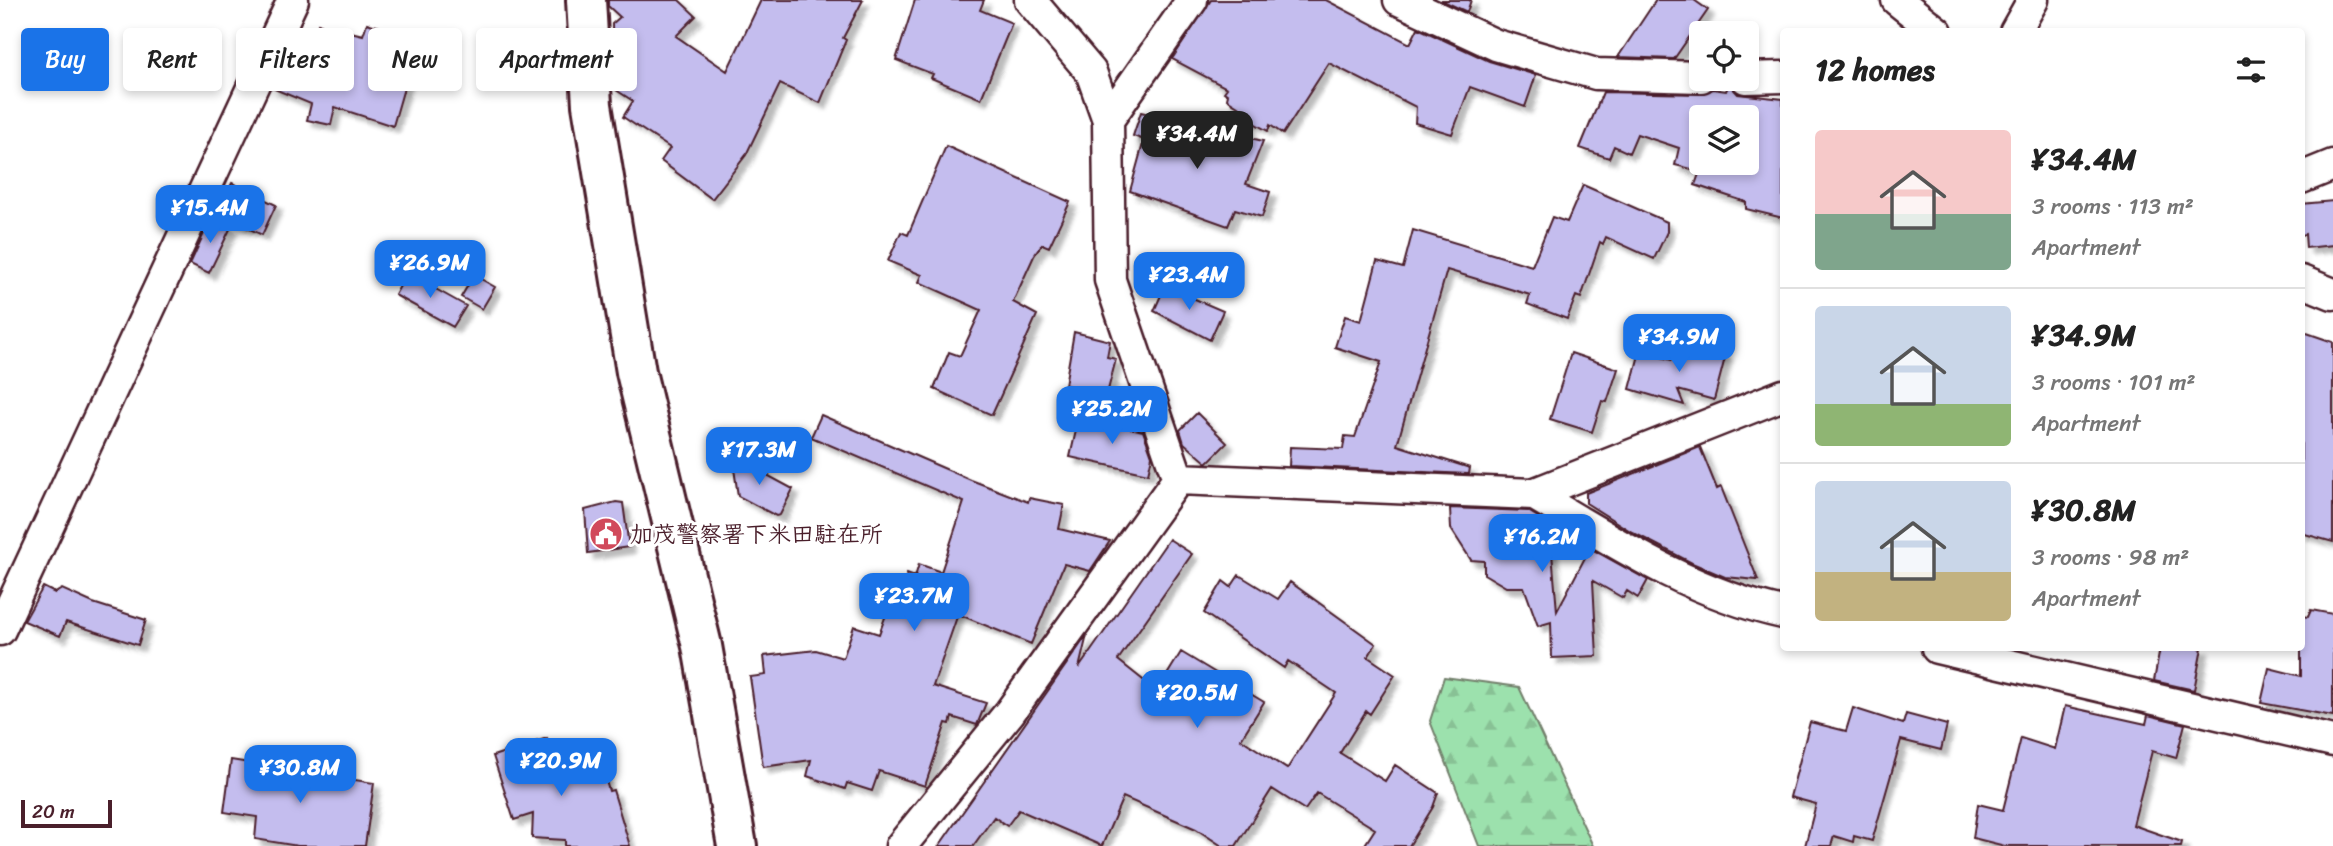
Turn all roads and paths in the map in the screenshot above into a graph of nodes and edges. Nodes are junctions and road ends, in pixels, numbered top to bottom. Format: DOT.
graph roads {
  1 [pos="293,0"];
  2 [pos="586,0"];
  3 [pos="1030,0"];
  4 [pos="1192,0"];
  5 [pos="1399,0"];
  6 [pos="1897,0"];
  7 [pos="2033,0"];
  8 [pos="1932,28"];
  9 [pos="2017,28"];
  10 [pos="1689,77"];
  11 [pos="1780,77"];
  12 [pos="1759,78"];
  13 [pos="1108,120"];
  14 [pos="2333,165"];
  15 [pos="2305,176"];
  16 [pos="2305,283"];
  17 [pos="2333,294"];
  18 [pos="1780,395"];
  19 [pos="1178,479"];
  20 [pos="1533,494"];
  21 [pos="1780,612"];
  22 [pos="0,630"];
  23 [pos="1950,651"];
  24 [pos="2333,741"];
  25 [pos="737,846"];
  26 [pos="901,846"];
  1 -- 22 [label="street"];
  2 -- 25 [label="street"];
  3 -- 13 [label="street"];
  4 -- 13 [label="street"];
  5 -- 10 [label="street"];
  6 -- 8 [label="street"];
  7 -- 9 [label="street"];
  11 -- 12 [label="street"];
  13 -- 19 [label="street"];
  14 -- 15 [label="street"];
  16 -- 17 [label="street"];
  18 -- 20 [label="street"];
  19 -- 20 [label="street"];
  19 -- 26 [label="street"];
  20 -- 21 [label="street"];
  23 -- 24 [label="street"];
}
